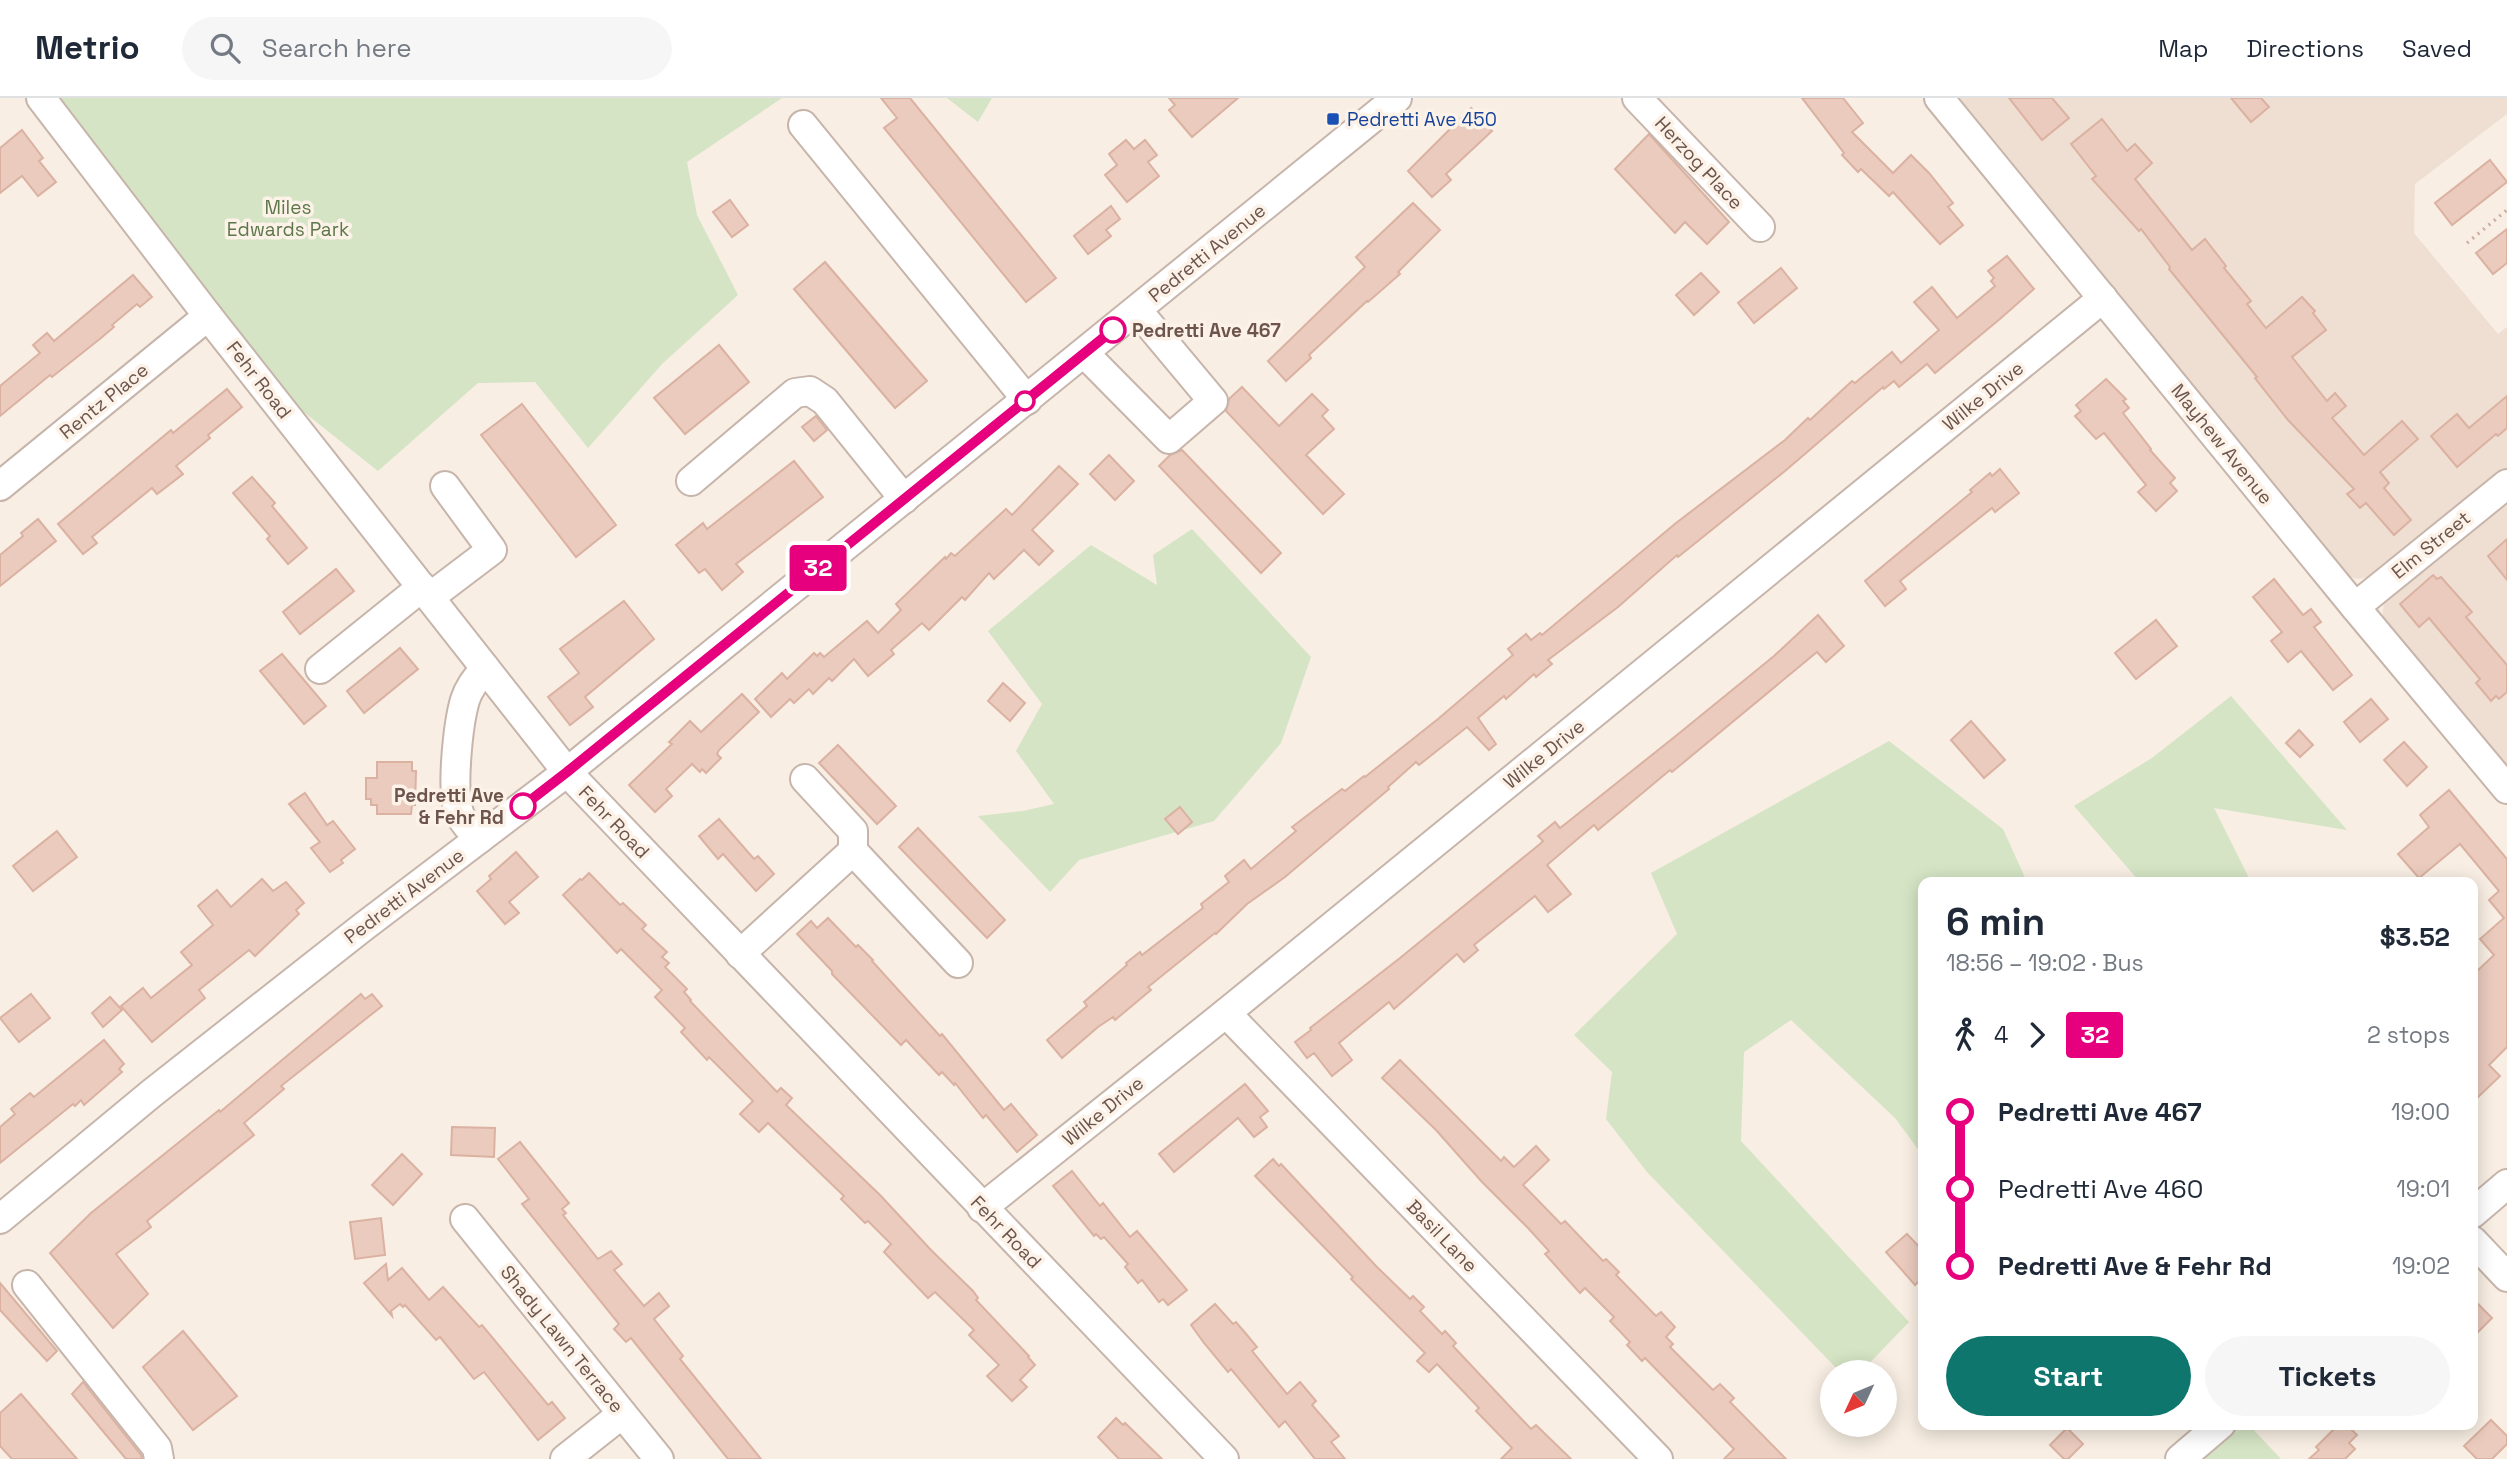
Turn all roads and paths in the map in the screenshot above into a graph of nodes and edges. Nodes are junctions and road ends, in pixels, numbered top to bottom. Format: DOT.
graph roads {
  1 [pos="41,98"];
  2 [pos="1397,98"];
  3 [pos="1637,98"];
  4 [pos="1939,98"];
  5 [pos="803,125"];
  6 [pos="2507,211"];
  7 [pos="1760,227"];
  8 [pos="2467,243"];
  9 [pos="2103,298"];
  10 [pos="1137,310"];
  11 [pos="208,316"];
  12 [pos="1084,353"];
  13 [pos="1027,400"];
  14 [pos="691,481"];
  15 [pos="2507,484"];
  16 [pos="0,486"];
  17 [pos="445,486"];
  18 [pos="904,499"];
  19 [pos="426,592"];
  20 [pos="2355,607"];
  21 [pos="485,668"];
  22 [pos="320,669"];
  23 [pos="567,772"];
  24 [pos="805,779"];
  25 [pos="2507,789"];
  26 [pos="479,839"];
  27 [pos="853,851"];
  28 [pos="740,954"];
  29 [pos="958,963"];
  30 [pos="1226,1013"];
  31 [pos="2507,1184"];
  32 [pos="982,1208"];
  33 [pos="2478,1209"];
  34 [pos="0,1219"];
  35 [pos="465,1220"];
  36 [pos="2478,1246"];
  37 [pos="2507,1277"];
  38 [pos="27,1285"];
  39 [pos="622,1414"];
  40 [pos="2214,1430"];
  41 [pos="159,1459"];
  42 [pos="565,1459"];
  43 [pos="659,1459"];
  44 [pos="1224,1459"];
  45 [pos="1658,1459"];
  46 [pos="2180,1459"];
  1 -- 11 [label="street, Fehr Road"];
  2 -- 10 [label="street, Pedretti Avenue"];
  3 -- 7 [label="street, Herzog Place"];
  4 -- 9 [label="street, Mayhew Avenue"];
  5 -- 13 [label="street"];
  6 -- 8 [label="path"];
  9 -- 20 [label="street, Mayhew Avenue"];
  9 -- 30 [label="street, Wilke Drive"];
  10 -- 12 [label="street, Pedretti Avenue"];
  10 -- 12 [label="street"];
  11 -- 16 [label="street, Rentz Place"];
  11 -- 19 [label="street, Fehr Road"];
  12 -- 13 [label="street, Pedretti Avenue"];
  13 -- 18 [label="street, Pedretti Avenue"];
  14 -- 18 [label="street"];
  15 -- 20 [label="street, Elm Street"];
  17 -- 19 [label="street"];
  18 -- 23 [label="street, Pedretti Avenue"];
  19 -- 21 [label="street, Fehr Road"];
  19 -- 22 [label="street"];
  20 -- 25 [label="street, Mayhew Avenue"];
  21 -- 23 [label="street, Fehr Road"];
  21 -- 26 [label="street"];
  23 -- 26 [label="street, Pedretti Avenue"];
  23 -- 28 [label="street, Fehr Road"];
  24 -- 27 [label="street"];
  26 -- 34 [label="street, Pedretti Avenue"];
  27 -- 28 [label="street"];
  27 -- 29 [label="street"];
  28 -- 32 [label="street, Fehr Road"];
  30 -- 32 [label="street, Wilke Drive"];
  30 -- 45 [label="street, Basil Lane"];
  31 -- 33 [label="street"];
  32 -- 44 [label="street, Fehr Road"];
  35 -- 39 [label="street, Shady Lawn Terrace"];
  36 -- 37 [label="street"];
  38 -- 41 [label="street"];
  39 -- 42 [label="street"];
  39 -- 43 [label="street, Shady Lawn Terrace"];
  40 -- 46 [label="street"];
}
